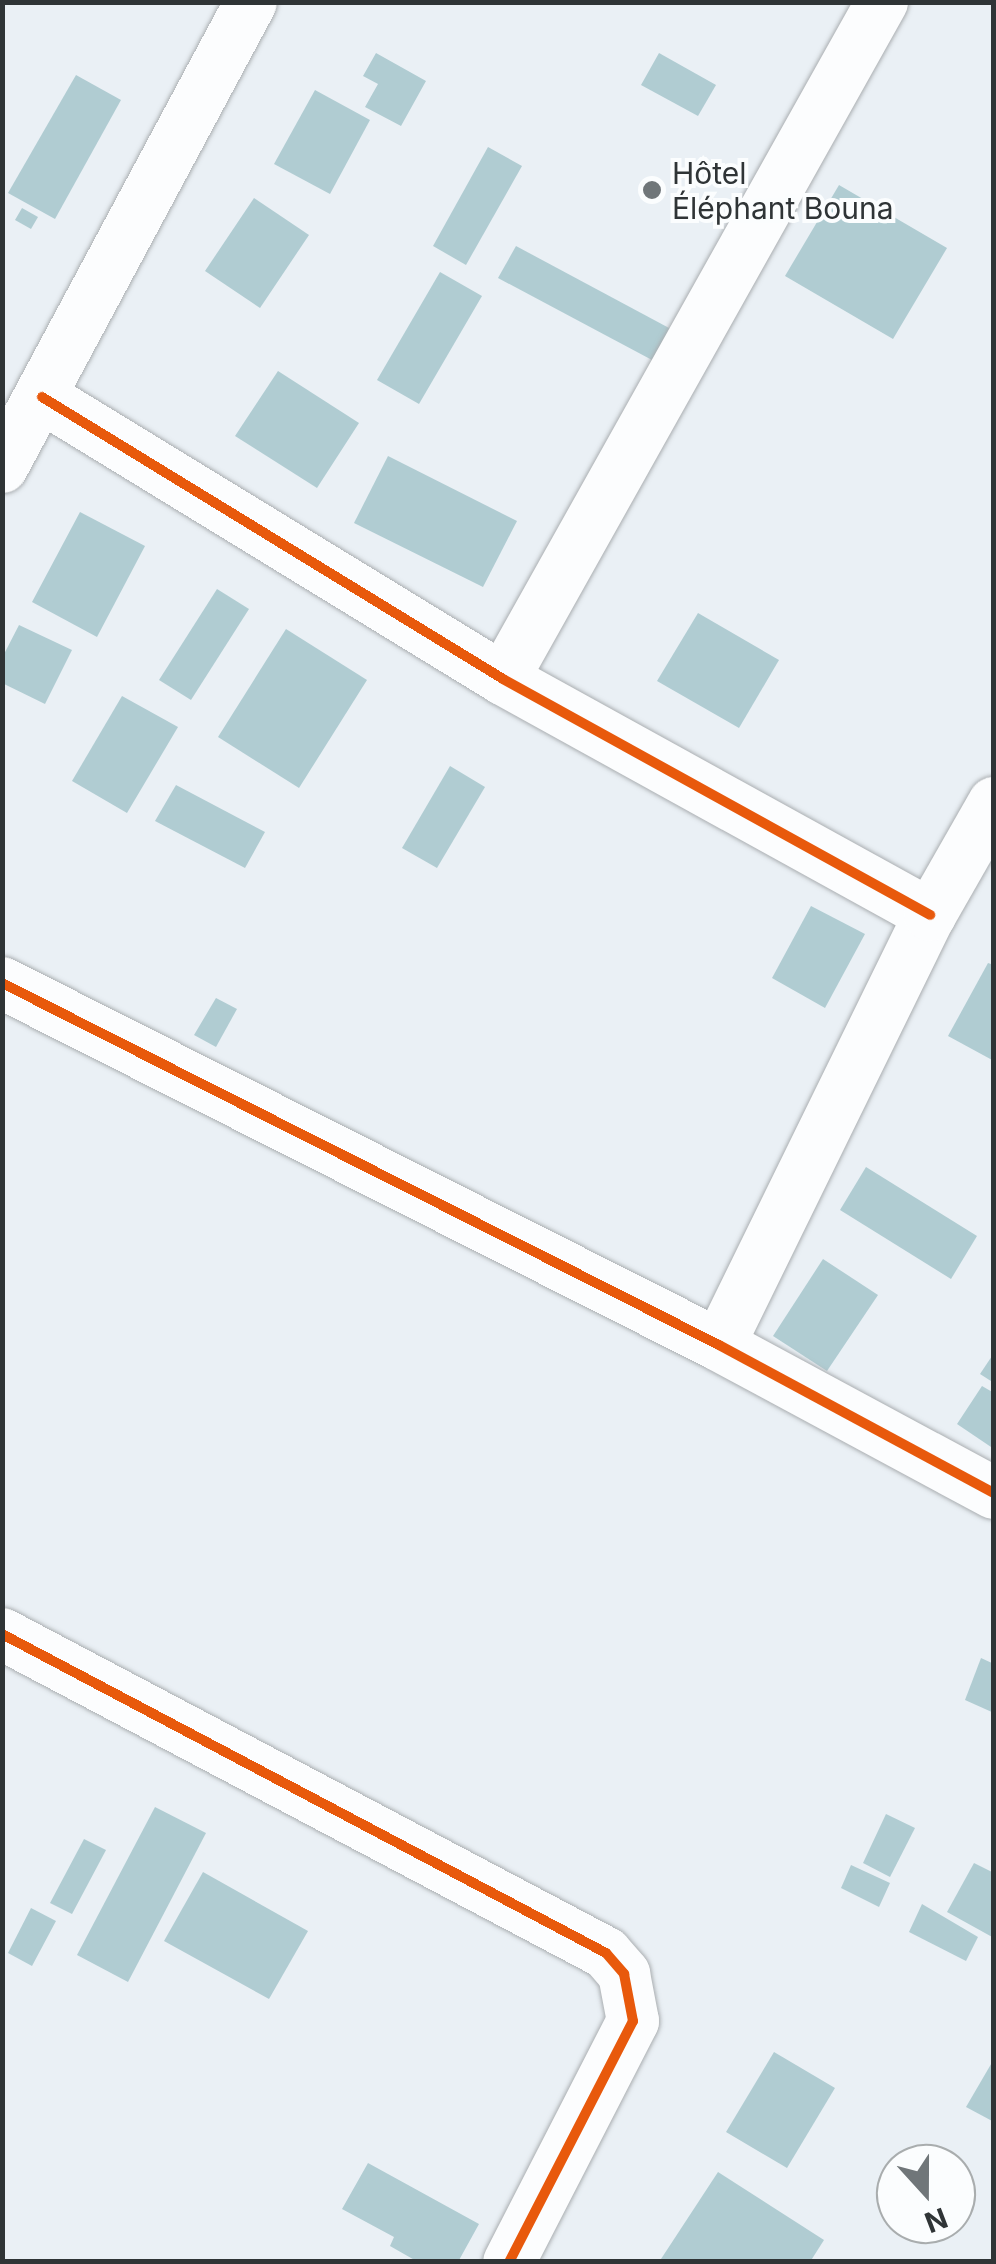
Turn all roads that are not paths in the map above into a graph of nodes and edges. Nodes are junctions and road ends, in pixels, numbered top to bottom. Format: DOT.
graph roads {
  1 [pos="251,2"];
  2 [pos="882,2"];
  3 [pos="42,398"];
  4 [pos="2,467"];
  5 [pos="503,679"];
  6 [pos="994,802"];
  7 [pos="930,915"];
  8 [pos="2,983"];
  9 [pos="719,1344"];
  10 [pos="994,1494"];
  11 [pos="2,1634"];
  12 [pos="509,2262"];
  1 -- 3 [label="street"];
  2 -- 5 [label="street"];
  3 -- 4 [label="street"];
  3 -- 5 [label="street"];
  5 -- 7 [label="street"];
  6 -- 7 [label="street"];
  7 -- 9 [label="street"];
  8 -- 9 [label="street"];
  9 -- 10 [label="street"];
  11 -- 12 [label="street"];
}
